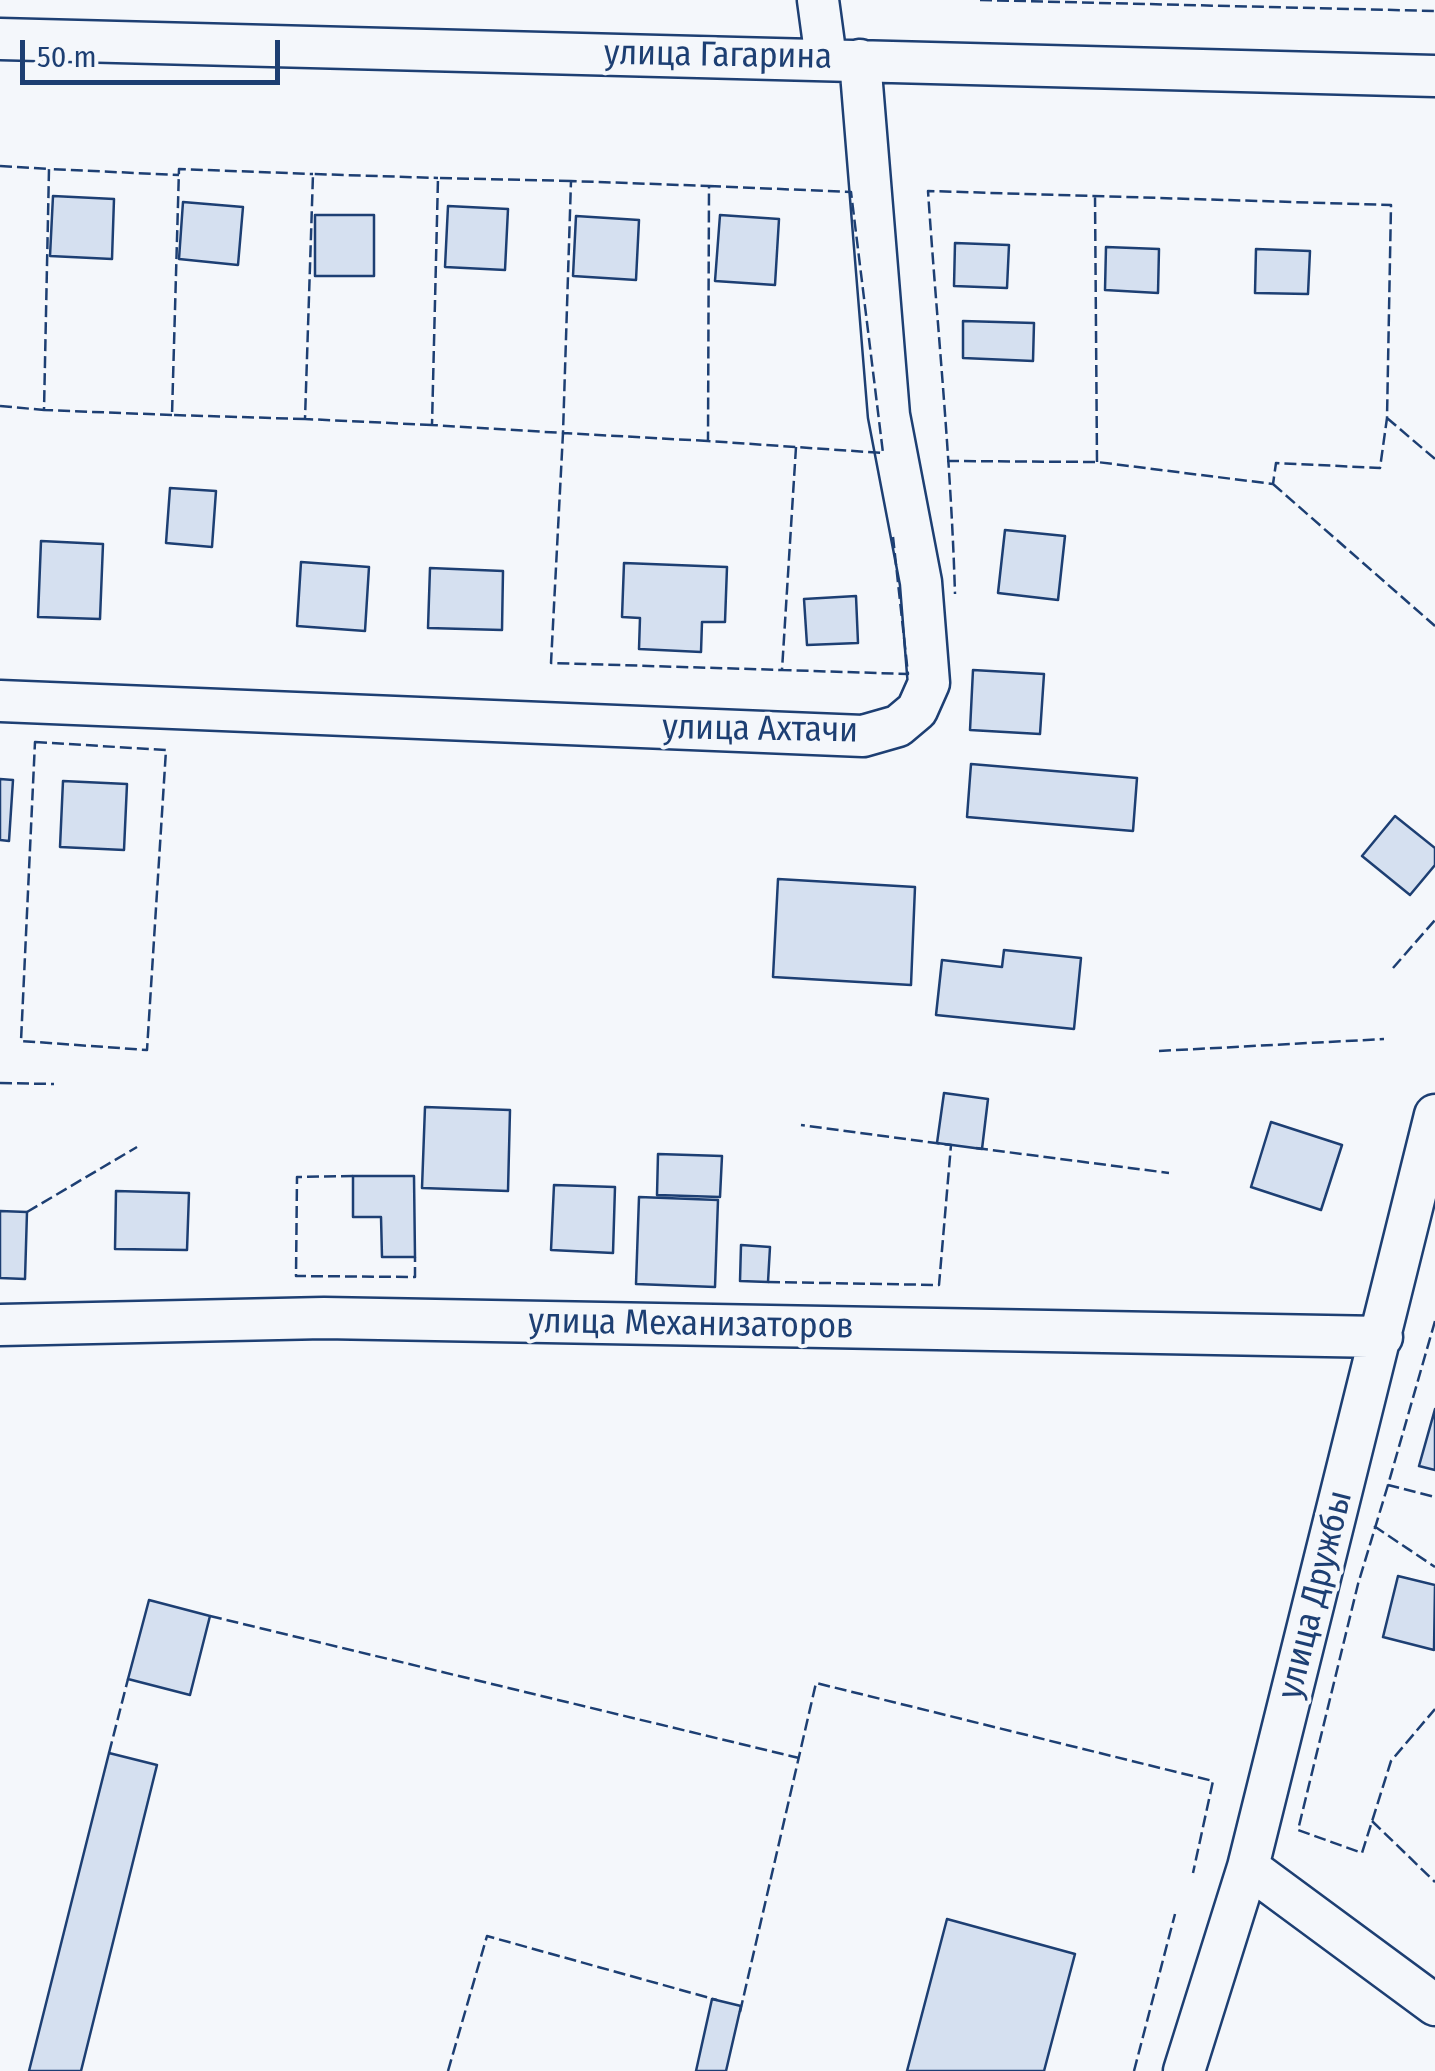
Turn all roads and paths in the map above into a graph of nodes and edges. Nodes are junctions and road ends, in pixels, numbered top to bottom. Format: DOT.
graph roads {
  1 [pos="818,0"];
  2 [pos="0,39"];
  3 [pos="843,59"];
  4 [pos="1435,76"];
  5 [pos="0,701"];
  6 [pos="1435,1115"];
  7 [pos="0,1326"];
  8 [pos="1382,1336"];
  9 [pos="1248,1866"];
  10 [pos="1435,2005"];
  11 [pos="1184,2071"];
  1 -- 3 [label="street, улица Ахтачи"];
  2 -- 3 [label="street, улица Гагарина"];
  3 -- 4 [label="street, улица Гагарина"];
  3 -- 5 [label="street, улица Ахтачи"];
  6 -- 8 [label="street, улица Дружбы"];
  7 -- 8 [label="street, улица Механизаторов"];
  8 -- 9 [label="street, улица Дружбы"];
  9 -- 10 [label="street"];
  9 -- 11 [label="street, улица Дружбы"];
}
